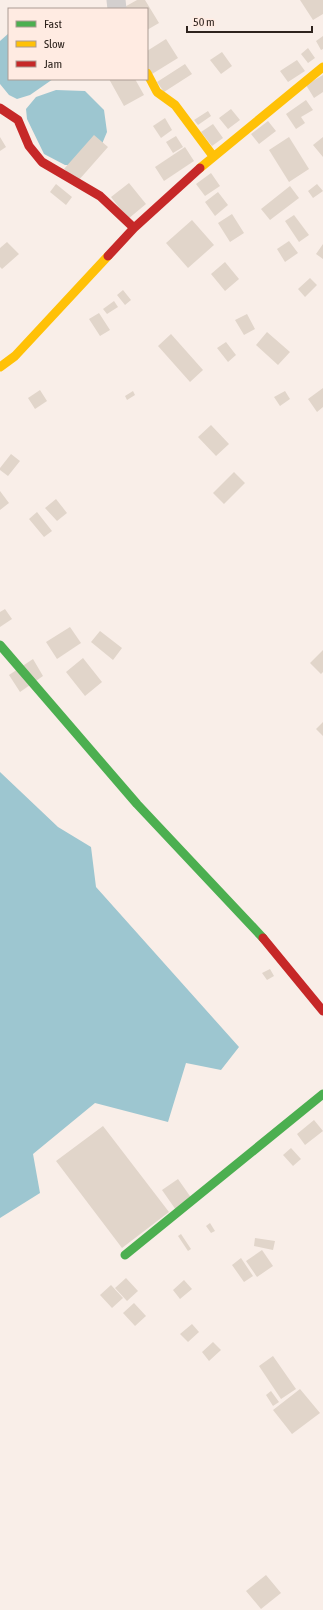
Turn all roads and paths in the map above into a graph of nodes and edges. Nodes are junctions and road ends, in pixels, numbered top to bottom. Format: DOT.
graph roads {
  1 [pos="323,67"];
  2 [pos="148,75"];
  3 [pos="0,108"];
  4 [pos="213,156"];
  5 [pos="134,228"];
  6 [pos="0,367"];
  7 [pos="0,645"];
  8 [pos="323,1010"];
  9 [pos="323,1094"];
  10 [pos="125,1255"];
  1 -- 4 [label="street"];
  2 -- 4 [label="street"];
  3 -- 5 [label="street"];
  4 -- 5 [label="street"];
  5 -- 6 [label="street"];
  7 -- 8 [label="street"];
  9 -- 10 [label="street"];
}
